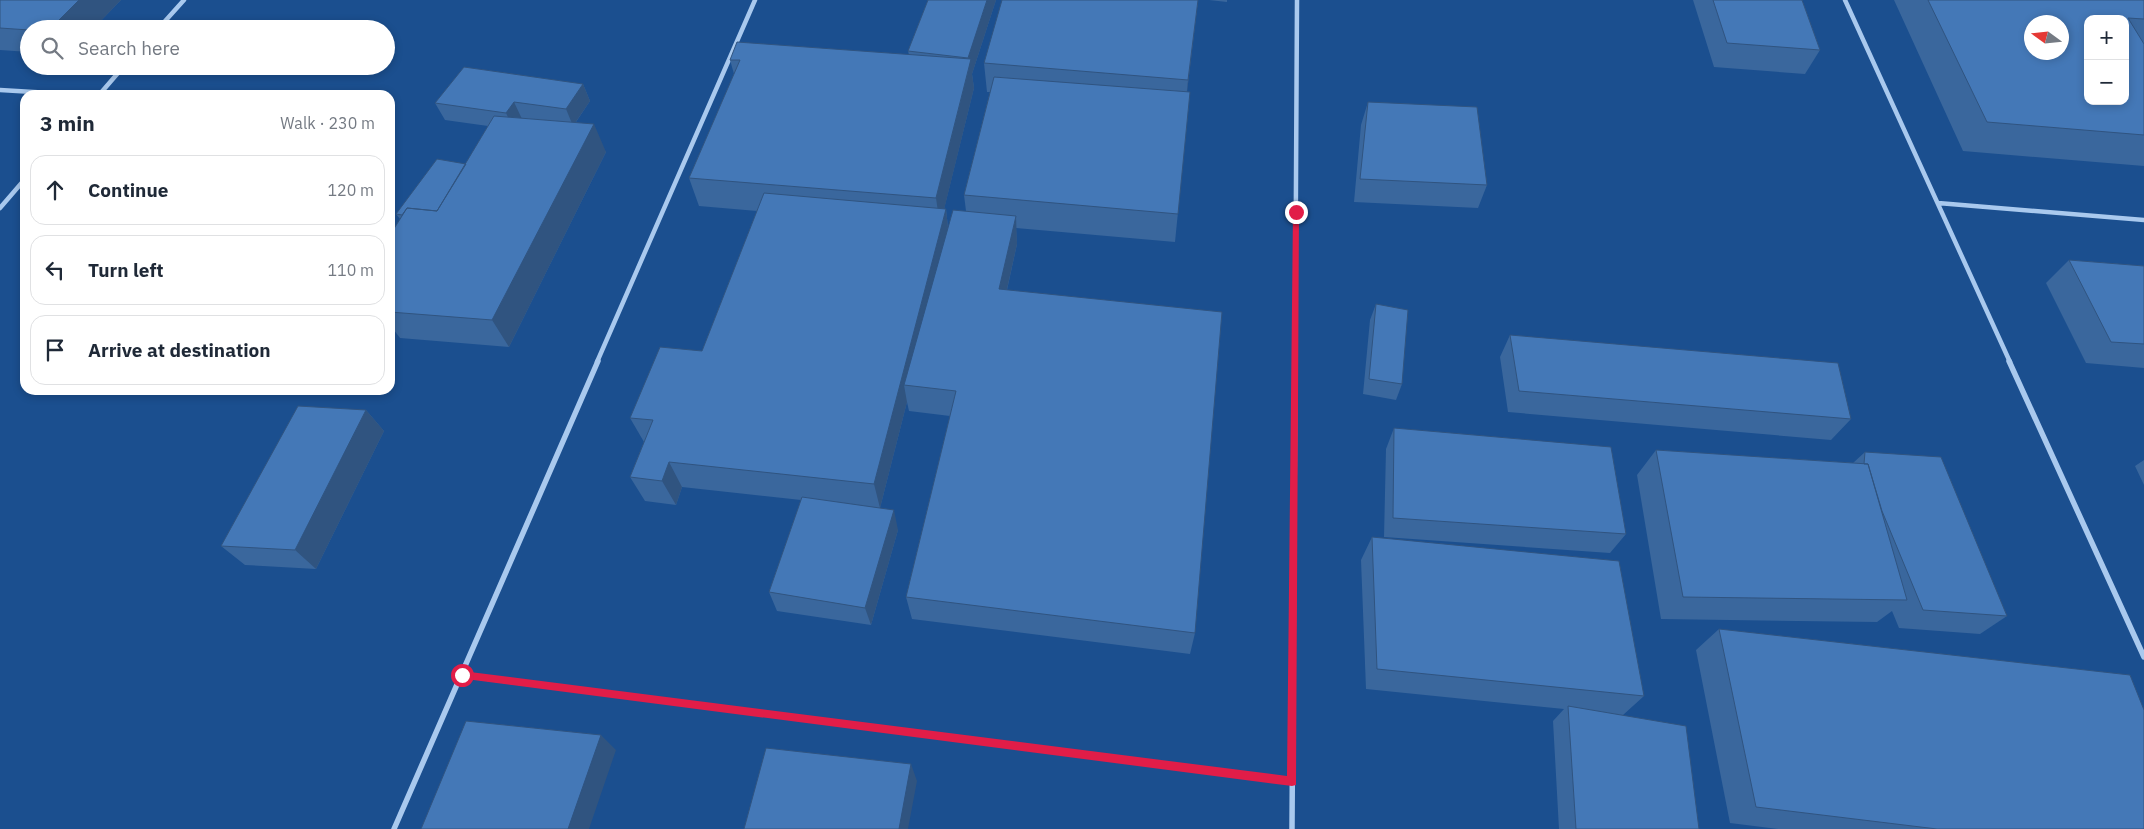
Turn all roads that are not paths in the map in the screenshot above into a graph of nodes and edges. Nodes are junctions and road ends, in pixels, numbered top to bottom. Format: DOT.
graph roads {
  1 [pos="184,0"];
  2 [pos="755,0"];
  3 [pos="1297,0"];
  4 [pos="1845,0"];
  5 [pos="166,20"];
  6 [pos="116,75"];
  7 [pos="0,90"];
  8 [pos="103,90"];
  9 [pos="20,91"];
  10 [pos="20,185"];
  11 [pos="1938,203"];
  12 [pos="0,208"];
  13 [pos="2144,220"];
  14 [pos="2144,657"];
  15 [pos="462,675"];
  16 [pos="1292,781"];
  17 [pos="394,829"];
  18 [pos="1292,829"];
  1 -- 5 [label="street"];
  2 -- 15 [label="street"];
  3 -- 16 [label="street"];
  4 -- 11 [label="street"];
  6 -- 8 [label="street"];
  7 -- 9 [label="street"];
  10 -- 12 [label="street"];
  11 -- 13 [label="street"];
  11 -- 14 [label="street"];
  15 -- 16 [label="street"];
  15 -- 17 [label="street"];
  16 -- 18 [label="street"];
}
